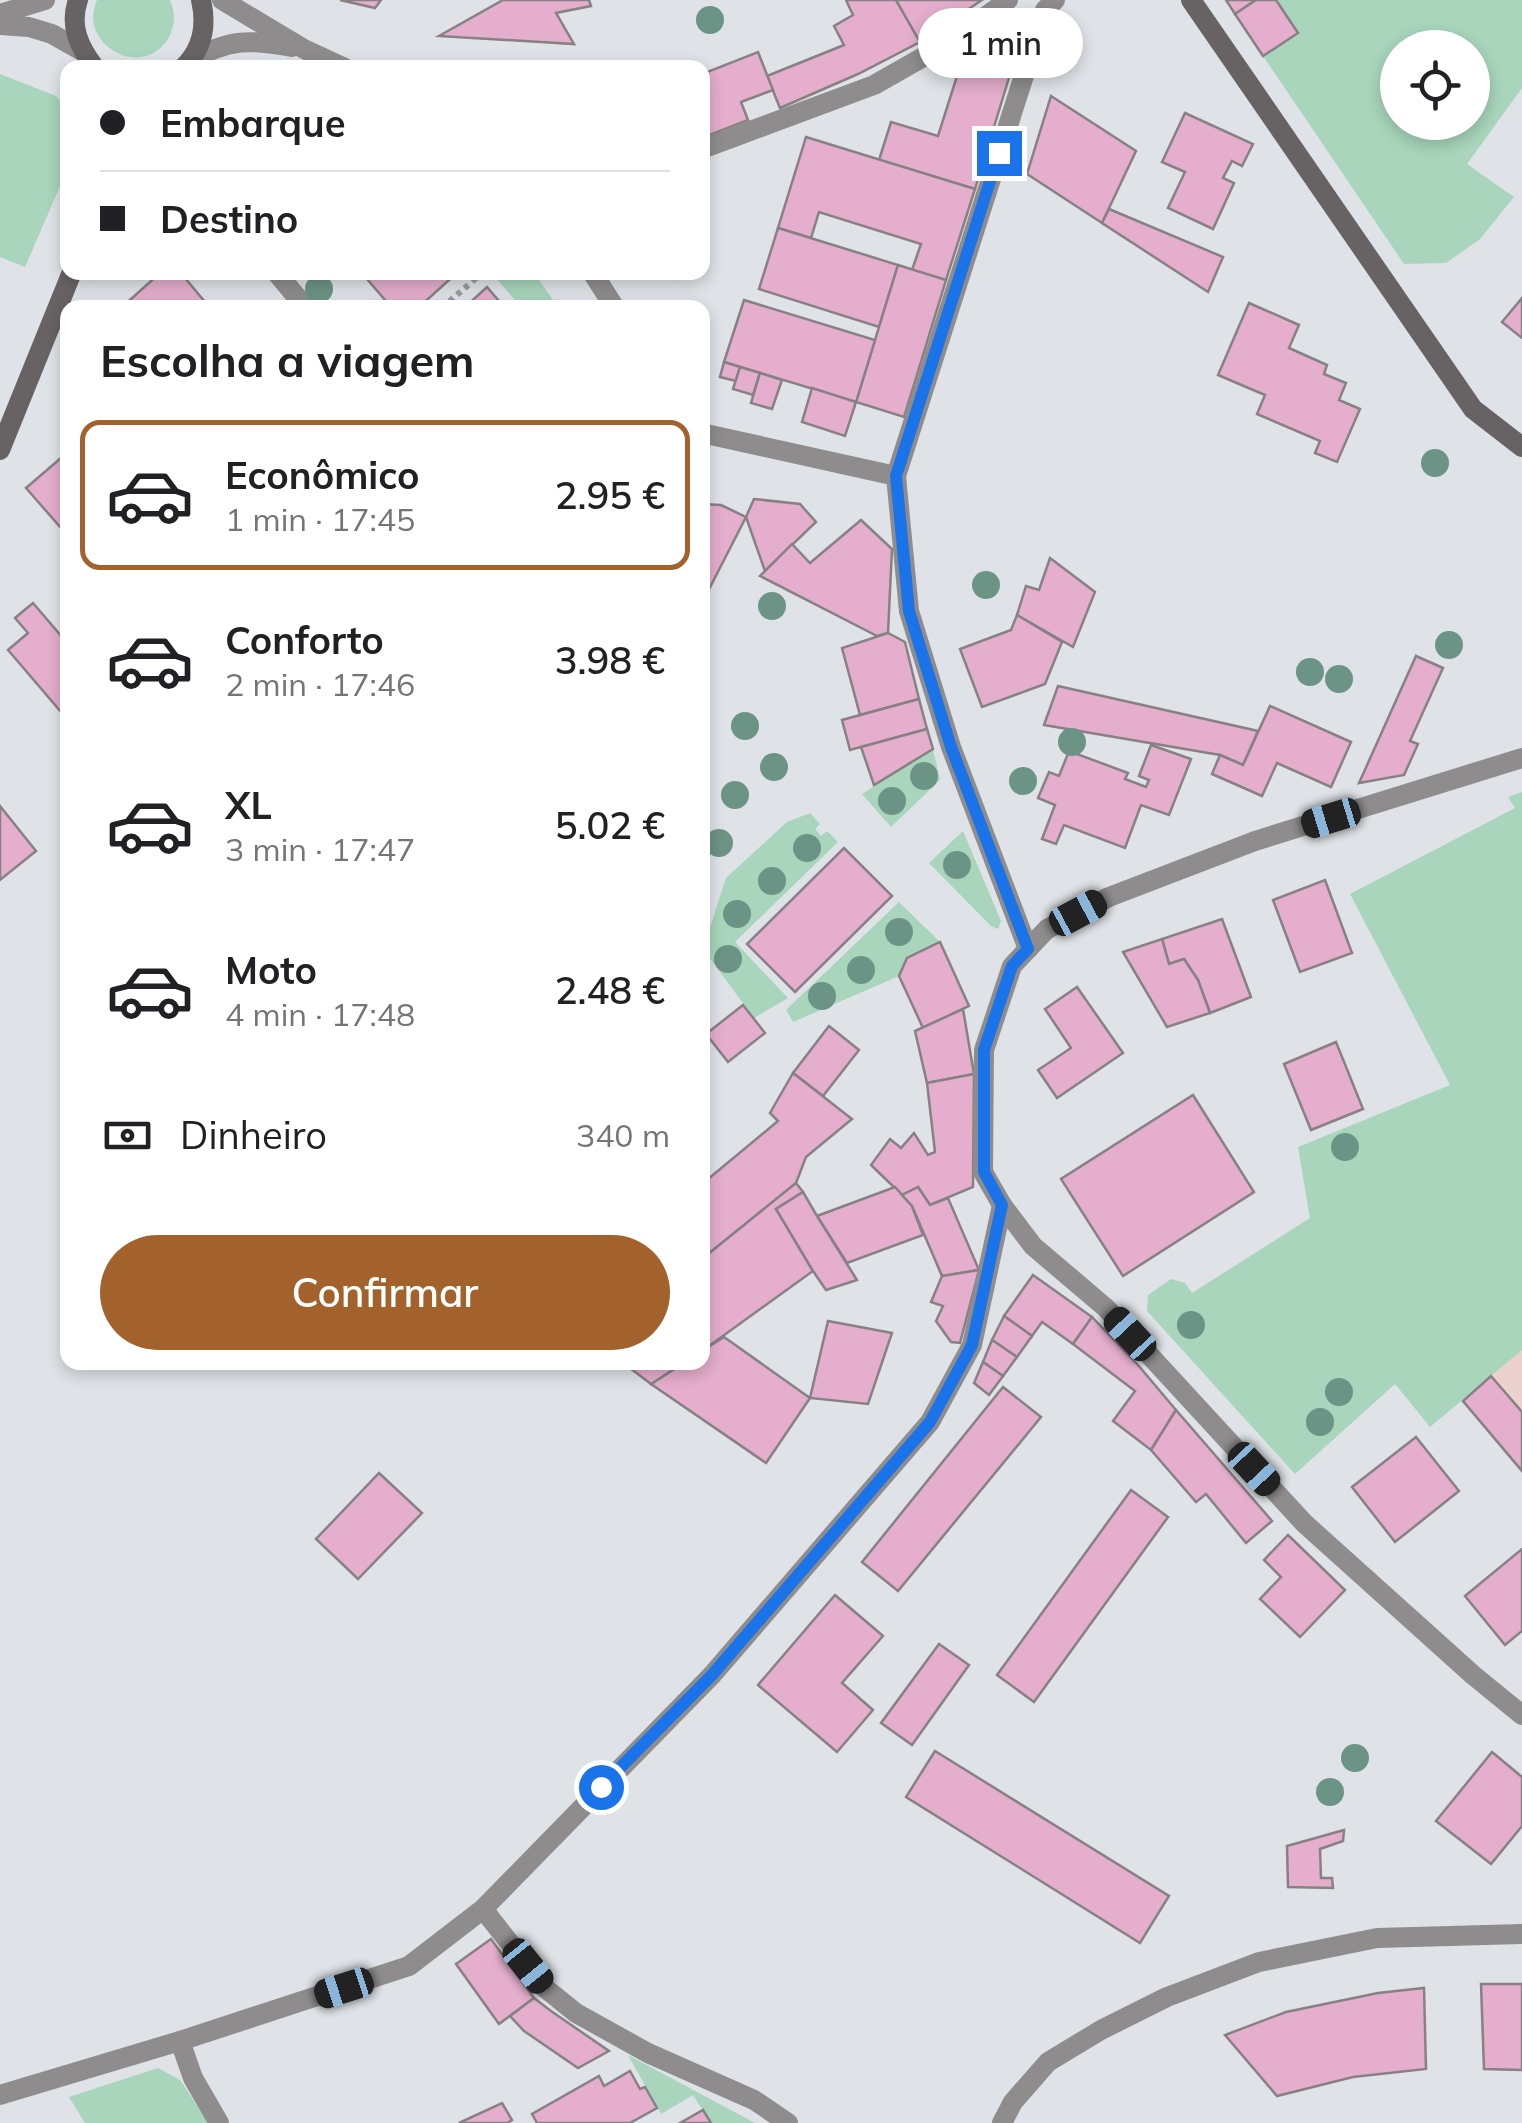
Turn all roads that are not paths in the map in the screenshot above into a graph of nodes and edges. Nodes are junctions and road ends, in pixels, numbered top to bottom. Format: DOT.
graph roads {
  1 [pos="45,0"];
  2 [pos="78,0"];
  3 [pos="201,0"];
  4 [pos="222,0"];
  5 [pos="1008,0"];
  6 [pos="1055,0"];
  7 [pos="1191,0"];
  8 [pos="0,14"];
  9 [pos="0,25"];
  10 [pos="304,49"];
  11 [pos="88,59"];
  12 [pos="190,60"];
  13 [pos="194,60"];
  14 [pos="328,60"];
  15 [pos="710,145"];
  16 [pos="283,280"];
  17 [pos="299,300"];
  18 [pos="60,326"];
  19 [pos="710,435"];
  20 [pos="1522,447"];
  21 [pos="0,450"];
  22 [pos="896,476"];
  23 [pos="1522,758"];
  24 [pos="1028,949"];
  25 [pos="1002,1205"];
  26 [pos="1522,1714"];
  27 [pos="483,1909"];
  28 [pos="1522,1934"];
  29 [pos="180,2041"];
  30 [pos="0,2095"];
  31 [pos="219,2123"];
  32 [pos="788,2123"];
  33 [pos="1002,2123"];
  1 -- 8 [label="street"];
  2 -- 11 [label="street"];
  3 -- 12 [label="street"];
  4 -- 10 [label="street"];
  5 -- 15 [label="street"];
  6 -- 22 [label="street"];
  7 -- 20 [label="street"];
  9 -- 11 [label="street"];
  10 -- 13 [label="street"];
  10 -- 14 [label="street"];
  16 -- 17 [label="street"];
  18 -- 21 [label="street"];
  19 -- 22 [label="street"];
  22 -- 24 [label="street"];
  23 -- 24 [label="street"];
  24 -- 25 [label="street"];
  25 -- 26 [label="street"];
  25 -- 27 [label="street"];
  27 -- 29 [label="street"];
  27 -- 32 [label="street"];
  28 -- 33 [label="street"];
  29 -- 30 [label="street"];
  29 -- 31 [label="street"];
}
